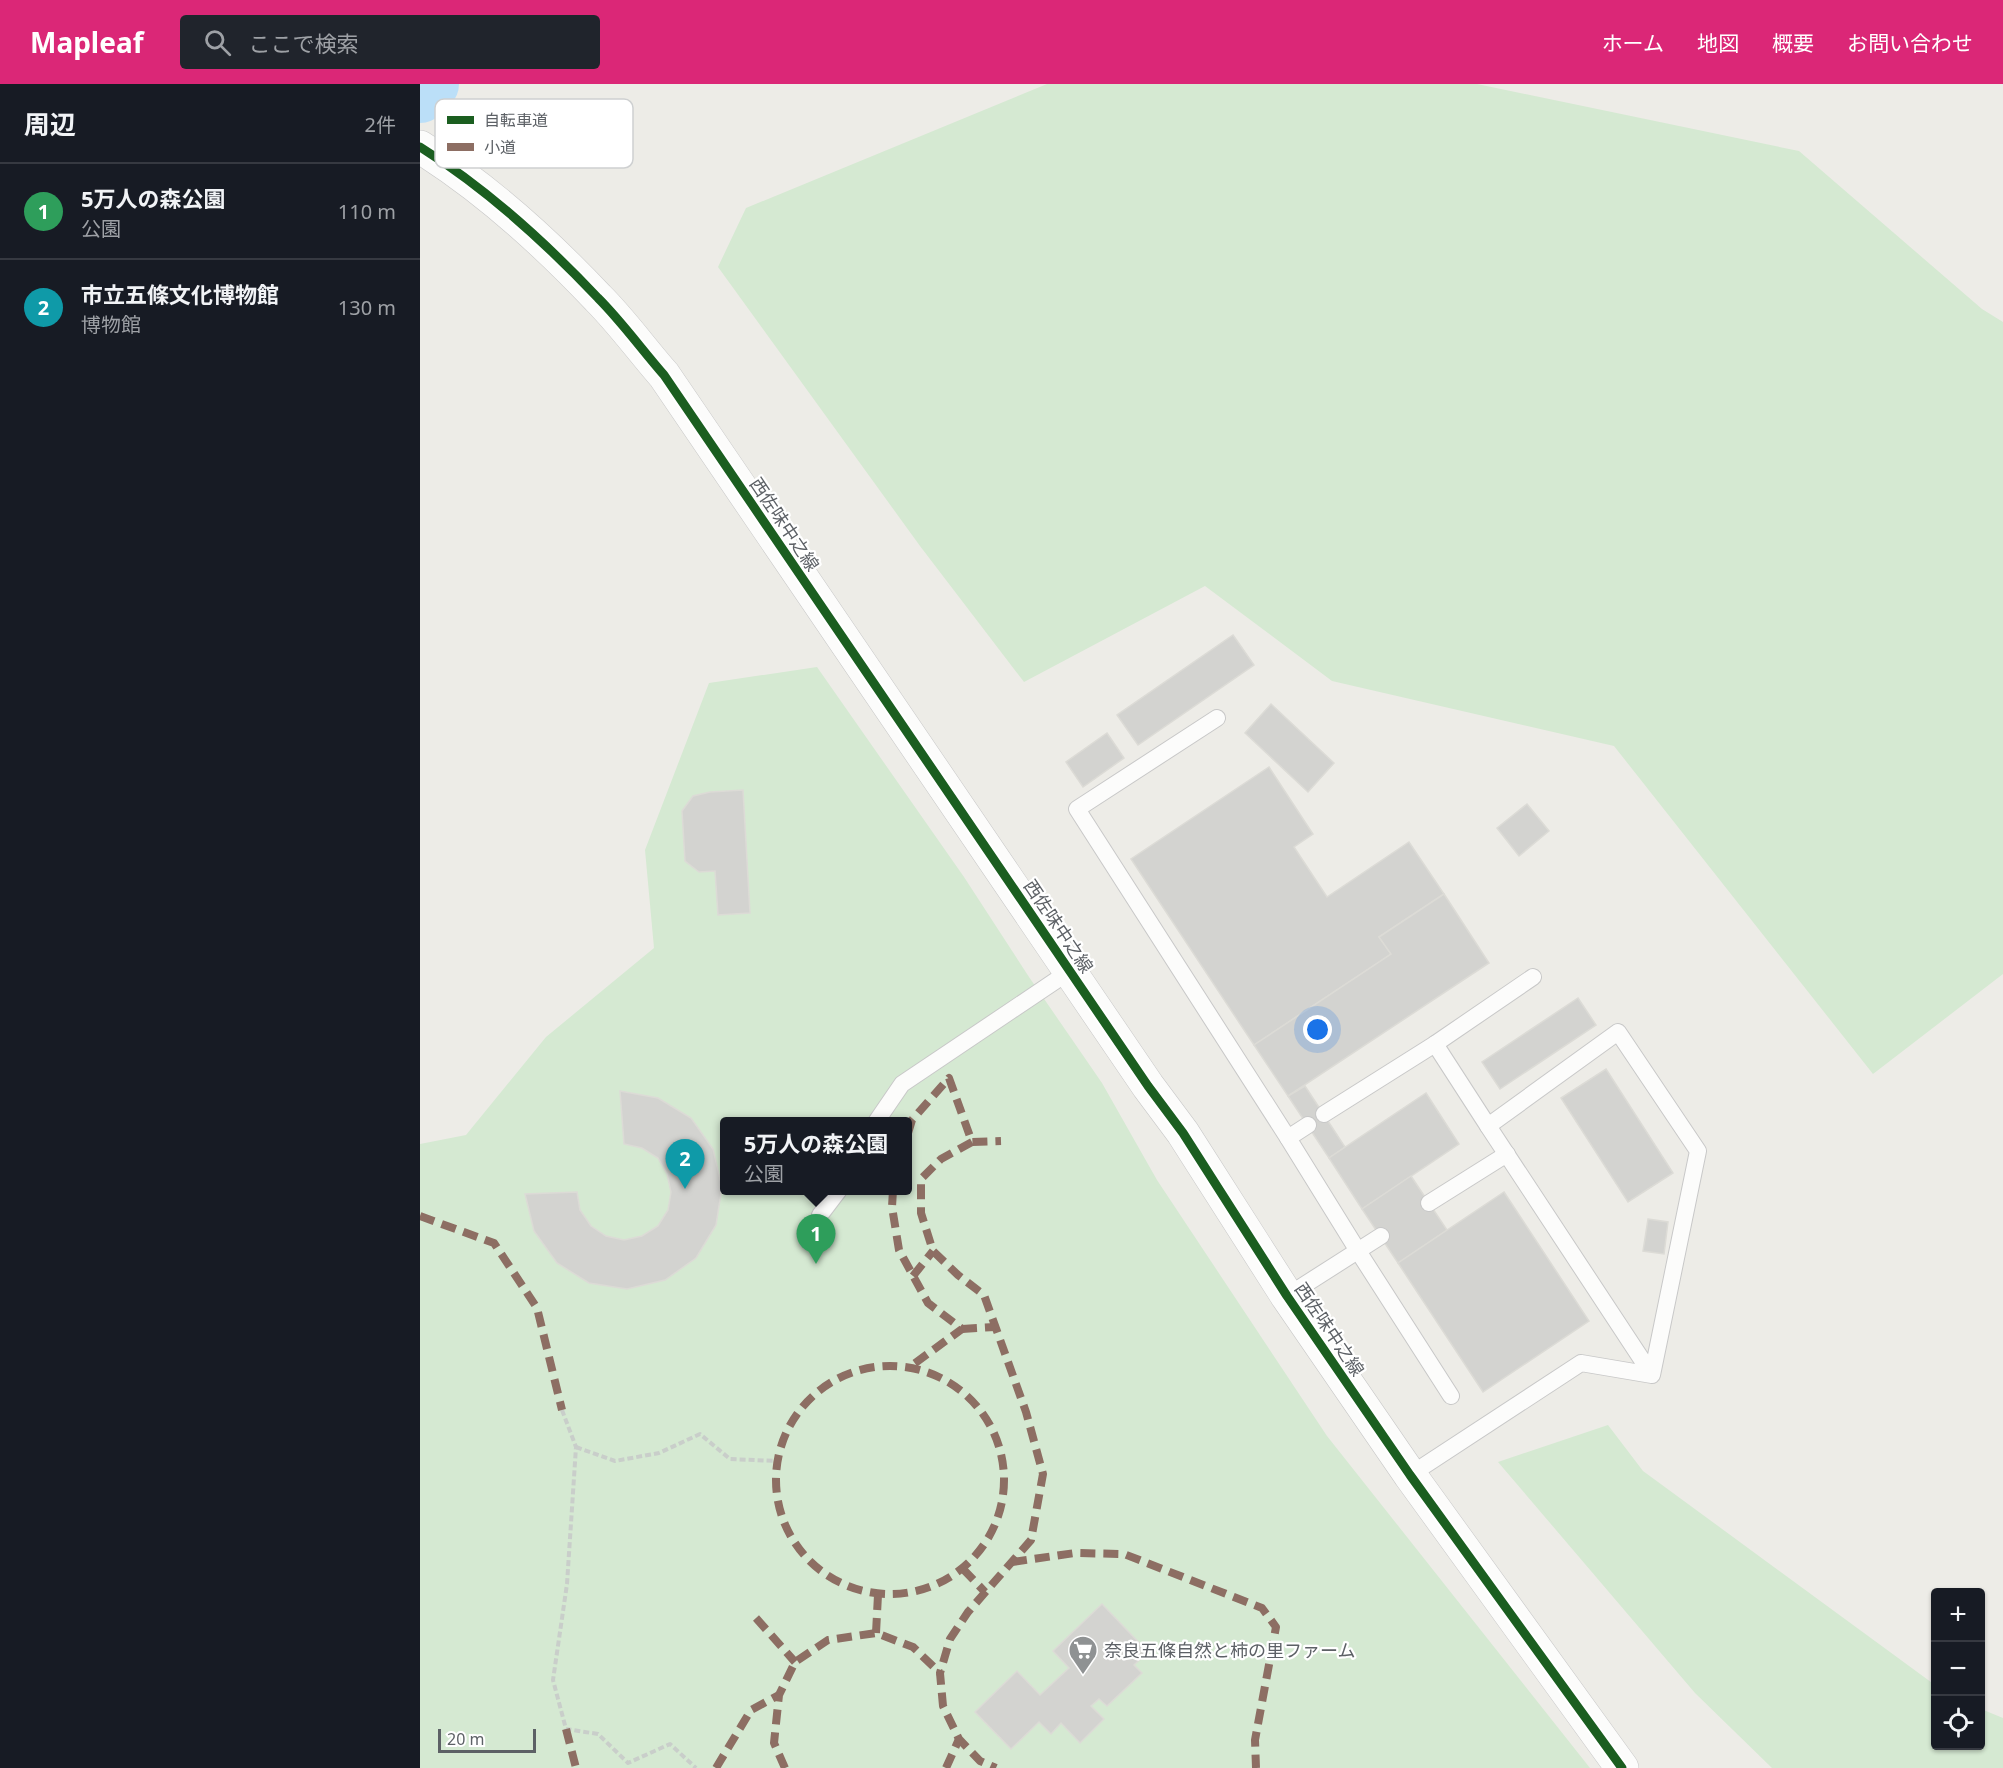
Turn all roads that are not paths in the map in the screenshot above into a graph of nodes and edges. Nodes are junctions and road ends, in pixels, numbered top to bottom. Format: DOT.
graph roads {
  1 [pos="450,168"];
  2 [pos="1217,718"];
  3 [pos="1070,971"];
  4 [pos="1533,977"];
  5 [pos="1435,1044"];
  6 [pos="1324,1114"];
  7 [pos="879,1117"];
  8 [pos="1308,1125"];
  9 [pos="1488,1126"];
  10 [pos="1288,1138"];
  11 [pos="1507,1154"];
  12 [pos="836,1195"];
  13 [pos="1429,1203"];
  14 [pos="820,1215"];
  15 [pos="1381,1236"];
  16 [pos="1358,1251"];
  17 [pos="1287,1296"];
  18 [pos="1652,1375"];
  19 [pos="1451,1396"];
  20 [pos="1410,1475"];
  21 [pos="1622,1768"];
  1 -- 3 [label="main road, 西佐味中之線"];
  2 -- 10 [label="lane"];
  3 -- 7 [label="lane"];
  3 -- 17 [label="main road, 西佐味中之線"];
  4 -- 5 [label="lane"];
  5 -- 6 [label="lane"];
  5 -- 9 [label="lane"];
  8 -- 10 [label="lane"];
  9 -- 11 [label="lane"];
  9 -- 18 [label="lane"];
  10 -- 16 [label="lane"];
  11 -- 13 [label="lane"];
  11 -- 18 [label="lane"];
  12 -- 14 [label="lane"];
  15 -- 16 [label="lane"];
  16 -- 17 [label="lane"];
  16 -- 19 [label="lane"];
  17 -- 20 [label="main road, 西佐味中之線"];
  18 -- 20 [label="lane"];
  20 -- 21 [label="main road, 西佐味中之線"];
}
